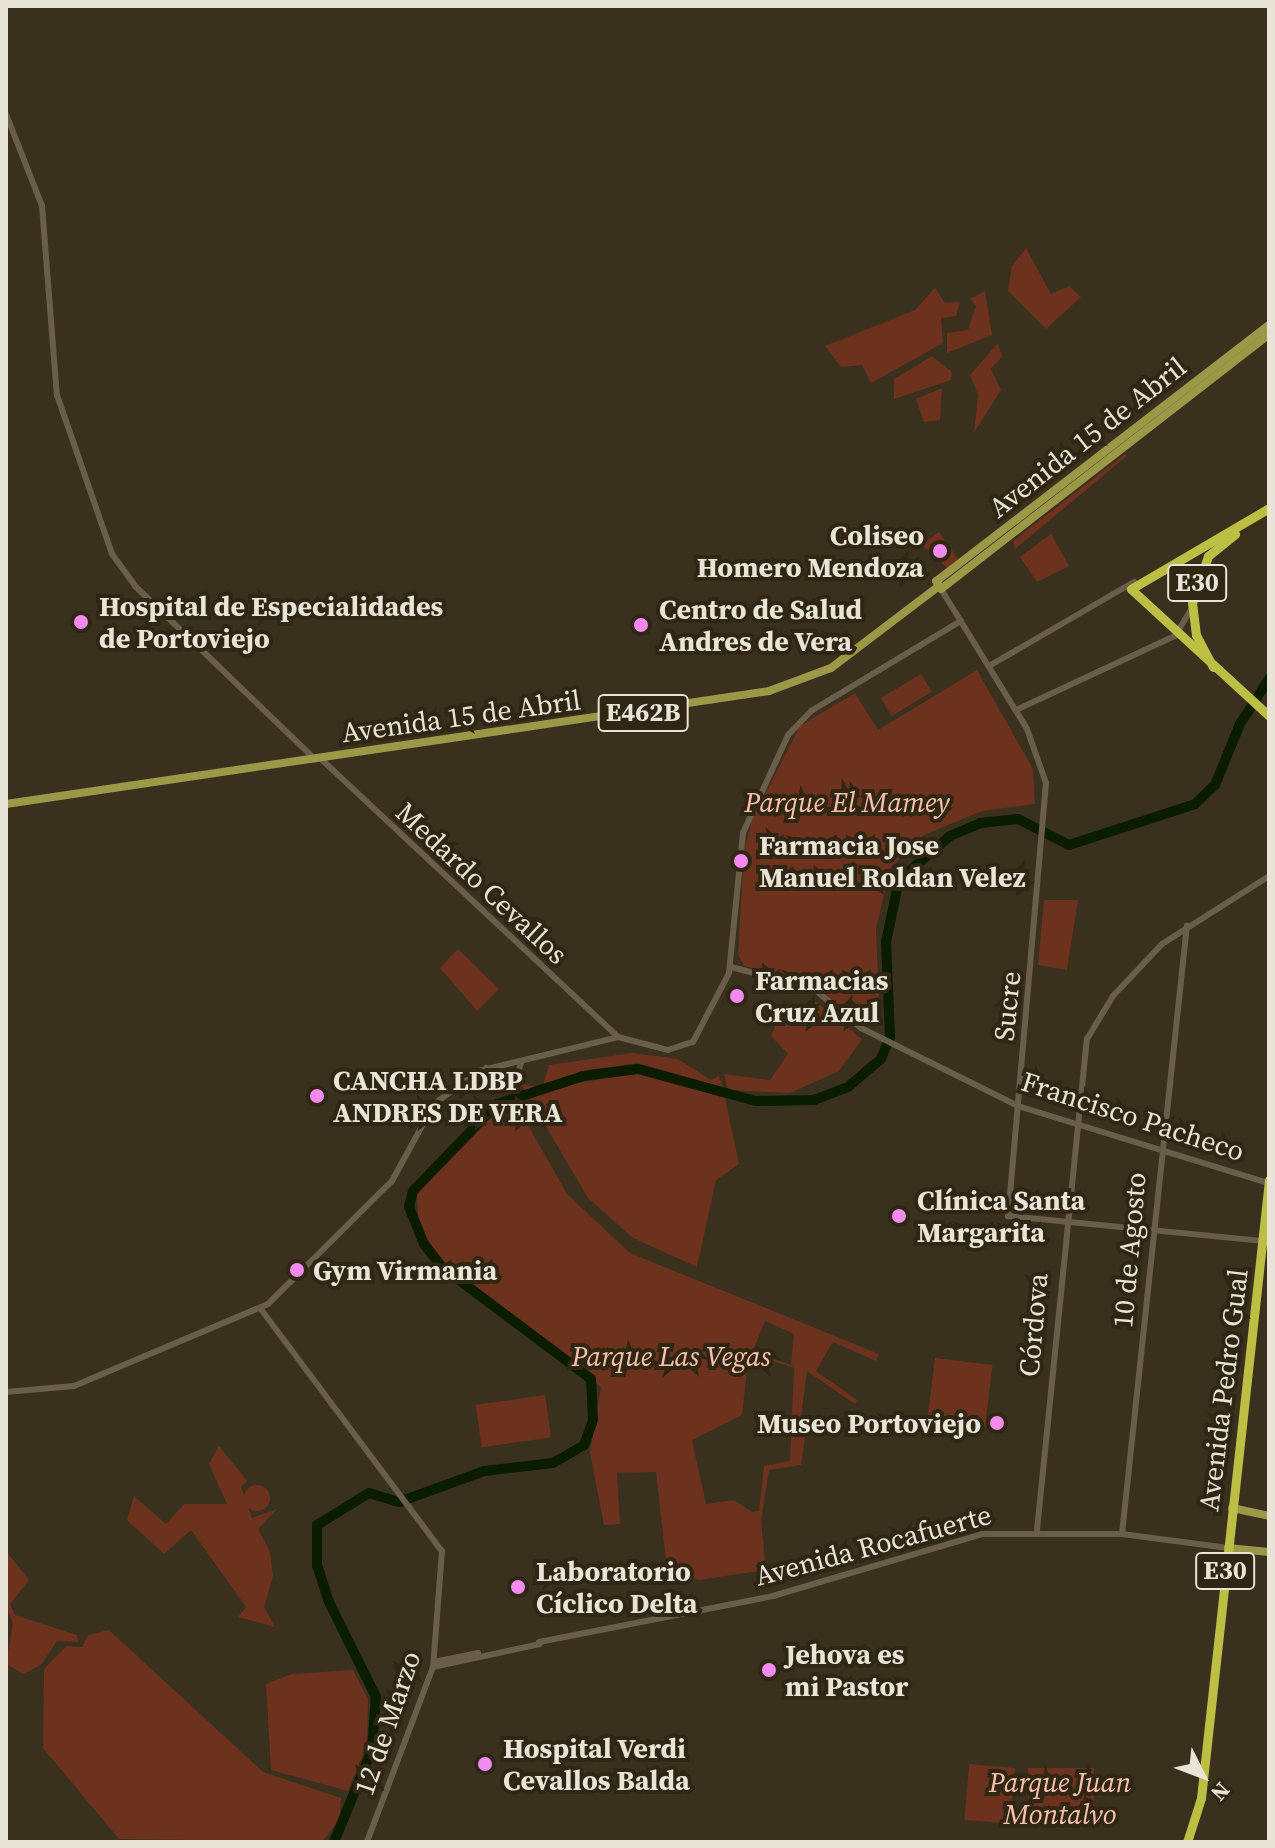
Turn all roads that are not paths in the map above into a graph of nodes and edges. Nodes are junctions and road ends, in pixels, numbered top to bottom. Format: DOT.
graph roads {
  1 [pos="6,114"];
  2 [pos="1269,325"];
  3 [pos="1269,335"];
  4 [pos="1269,508"];
  5 [pos="1269,515"];
  6 [pos="1183,555"];
  7 [pos="1200,572"];
  8 [pos="1134,582"];
  9 [pos="939,585"];
  10 [pos="1192,603"];
  11 [pos="961,621"];
  12 [pos="1175,636"];
  13 [pos="989,666"];
  14 [pos="1224,680"];
  15 [pos="1016,710"];
  16 [pos="1269,716"];
  17 [pos="318,758"];
  18 [pos="6,804"];
  19 [pos="1269,876"];
  20 [pos="1187,923"];
  21 [pos="731,967"];
  22 [pos="618,1037"];
  23 [pos="521,1062"];
  24 [pos="486,1068"];
  25 [pos="1018,1105"];
  26 [pos="1074,1122"];
  27 [pos="1161,1149"];
  28 [pos="1269,1182"];
  29 [pos="1064,1222"];
  30 [pos="1154,1230"];
  31 [pos="1266,1241"];
  32 [pos="265,1307"];
  33 [pos="6,1392"];
  34 [pos="1232,1508"];
  35 [pos="1269,1516"];
  36 [pos="1037,1530"];
  37 [pos="1122,1534"];
  38 [pos="1228,1548"];
  39 [pos="1269,1552"];
  40 [pos="434,1664"];
  41 [pos="367,1842"];
  42 [pos="1187,1842"];
  1 -- 17 [label="street, Medardo Cevallos"];
  2 -- 9 [label="main road, Avenida 15 de Abril / E462B"];
  3 -- 9 [label="main road, Avenida 15 de Abril / E462B"];
  4 -- 6 [label="highway, E30"];
  5 -- 7 [label="highway, E30"];
  6 -- 7 [label="highway"];
  6 -- 8 [label="highway, E30"];
  7 -- 10 [label="highway, E30"];
  8 -- 12 [label="highway, E30"];
  8 -- 13 [label="street"];
  9 -- 11 [label="street"];
  9 -- 17 [label="main road, Avenida 15 de Abril / E462B"];
  10 -- 12 [label="street"];
  10 -- 14 [label="highway, E30"];
  11 -- 13 [label="street"];
  11 -- 21 [label="street"];
  12 -- 14 [label="highway, E30"];
  12 -- 15 [label="street"];
  13 -- 15 [label="street"];
  14 -- 16 [label="highway, E30"];
  15 -- 25 [label="street, Sucre"];
  17 -- 18 [label="main road, Avenida 15 de Abril / E462B"];
  17 -- 22 [label="street, Medardo Cevallos"];
  19 -- 20 [label="street, Córdova"];
  20 -- 26 [label="street, Córdova"];
  20 -- 27 [label="street, 10 de Agosto"];
  21 -- 22 [label="street"];
  21 -- 25 [label="street, Francisco Pacheco"];
  22 -- 23 [label="street"];
  23 -- 24 [label="street"];
  23 -- 24 [label="street"];
  24 -- 32 [label="street"];
  25 -- 26 [label="street, Francisco Pacheco"];
  25 -- 29 [label="street, Sucre"];
  26 -- 27 [label="street, Francisco Pacheco"];
  26 -- 29 [label="street, Córdova"];
  27 -- 28 [label="street, Francisco Pacheco"];
  27 -- 30 [label="street, 10 de Agosto"];
  28 -- 31 [label="highway, Avenida Pedro Gual / E30"];
  29 -- 30 [label="street"];
  29 -- 36 [label="street, Córdova"];
  30 -- 31 [label="street"];
  30 -- 37 [label="street, 10 de Agosto"];
  31 -- 34 [label="highway, Avenida Pedro Gual / E30"];
  32 -- 33 [label="street"];
  32 -- 40 [label="street, 12 de Marzo"];
  34 -- 35 [label="main road"];
  34 -- 38 [label="highway, Avenida Pedro Gual / E30"];
  36 -- 37 [label="street, Avenida Rocafuerte"];
  36 -- 40 [label="street, Avenida Rocafuerte"];
  37 -- 38 [label="street, Avenida Rocafuerte"];
  38 -- 39 [label="main road, Avenida Rocafuerte"];
  38 -- 42 [label="highway, Avenida Pedro Gual / E30"];
  40 -- 41 [label="street, 12 de Marzo"];
}
